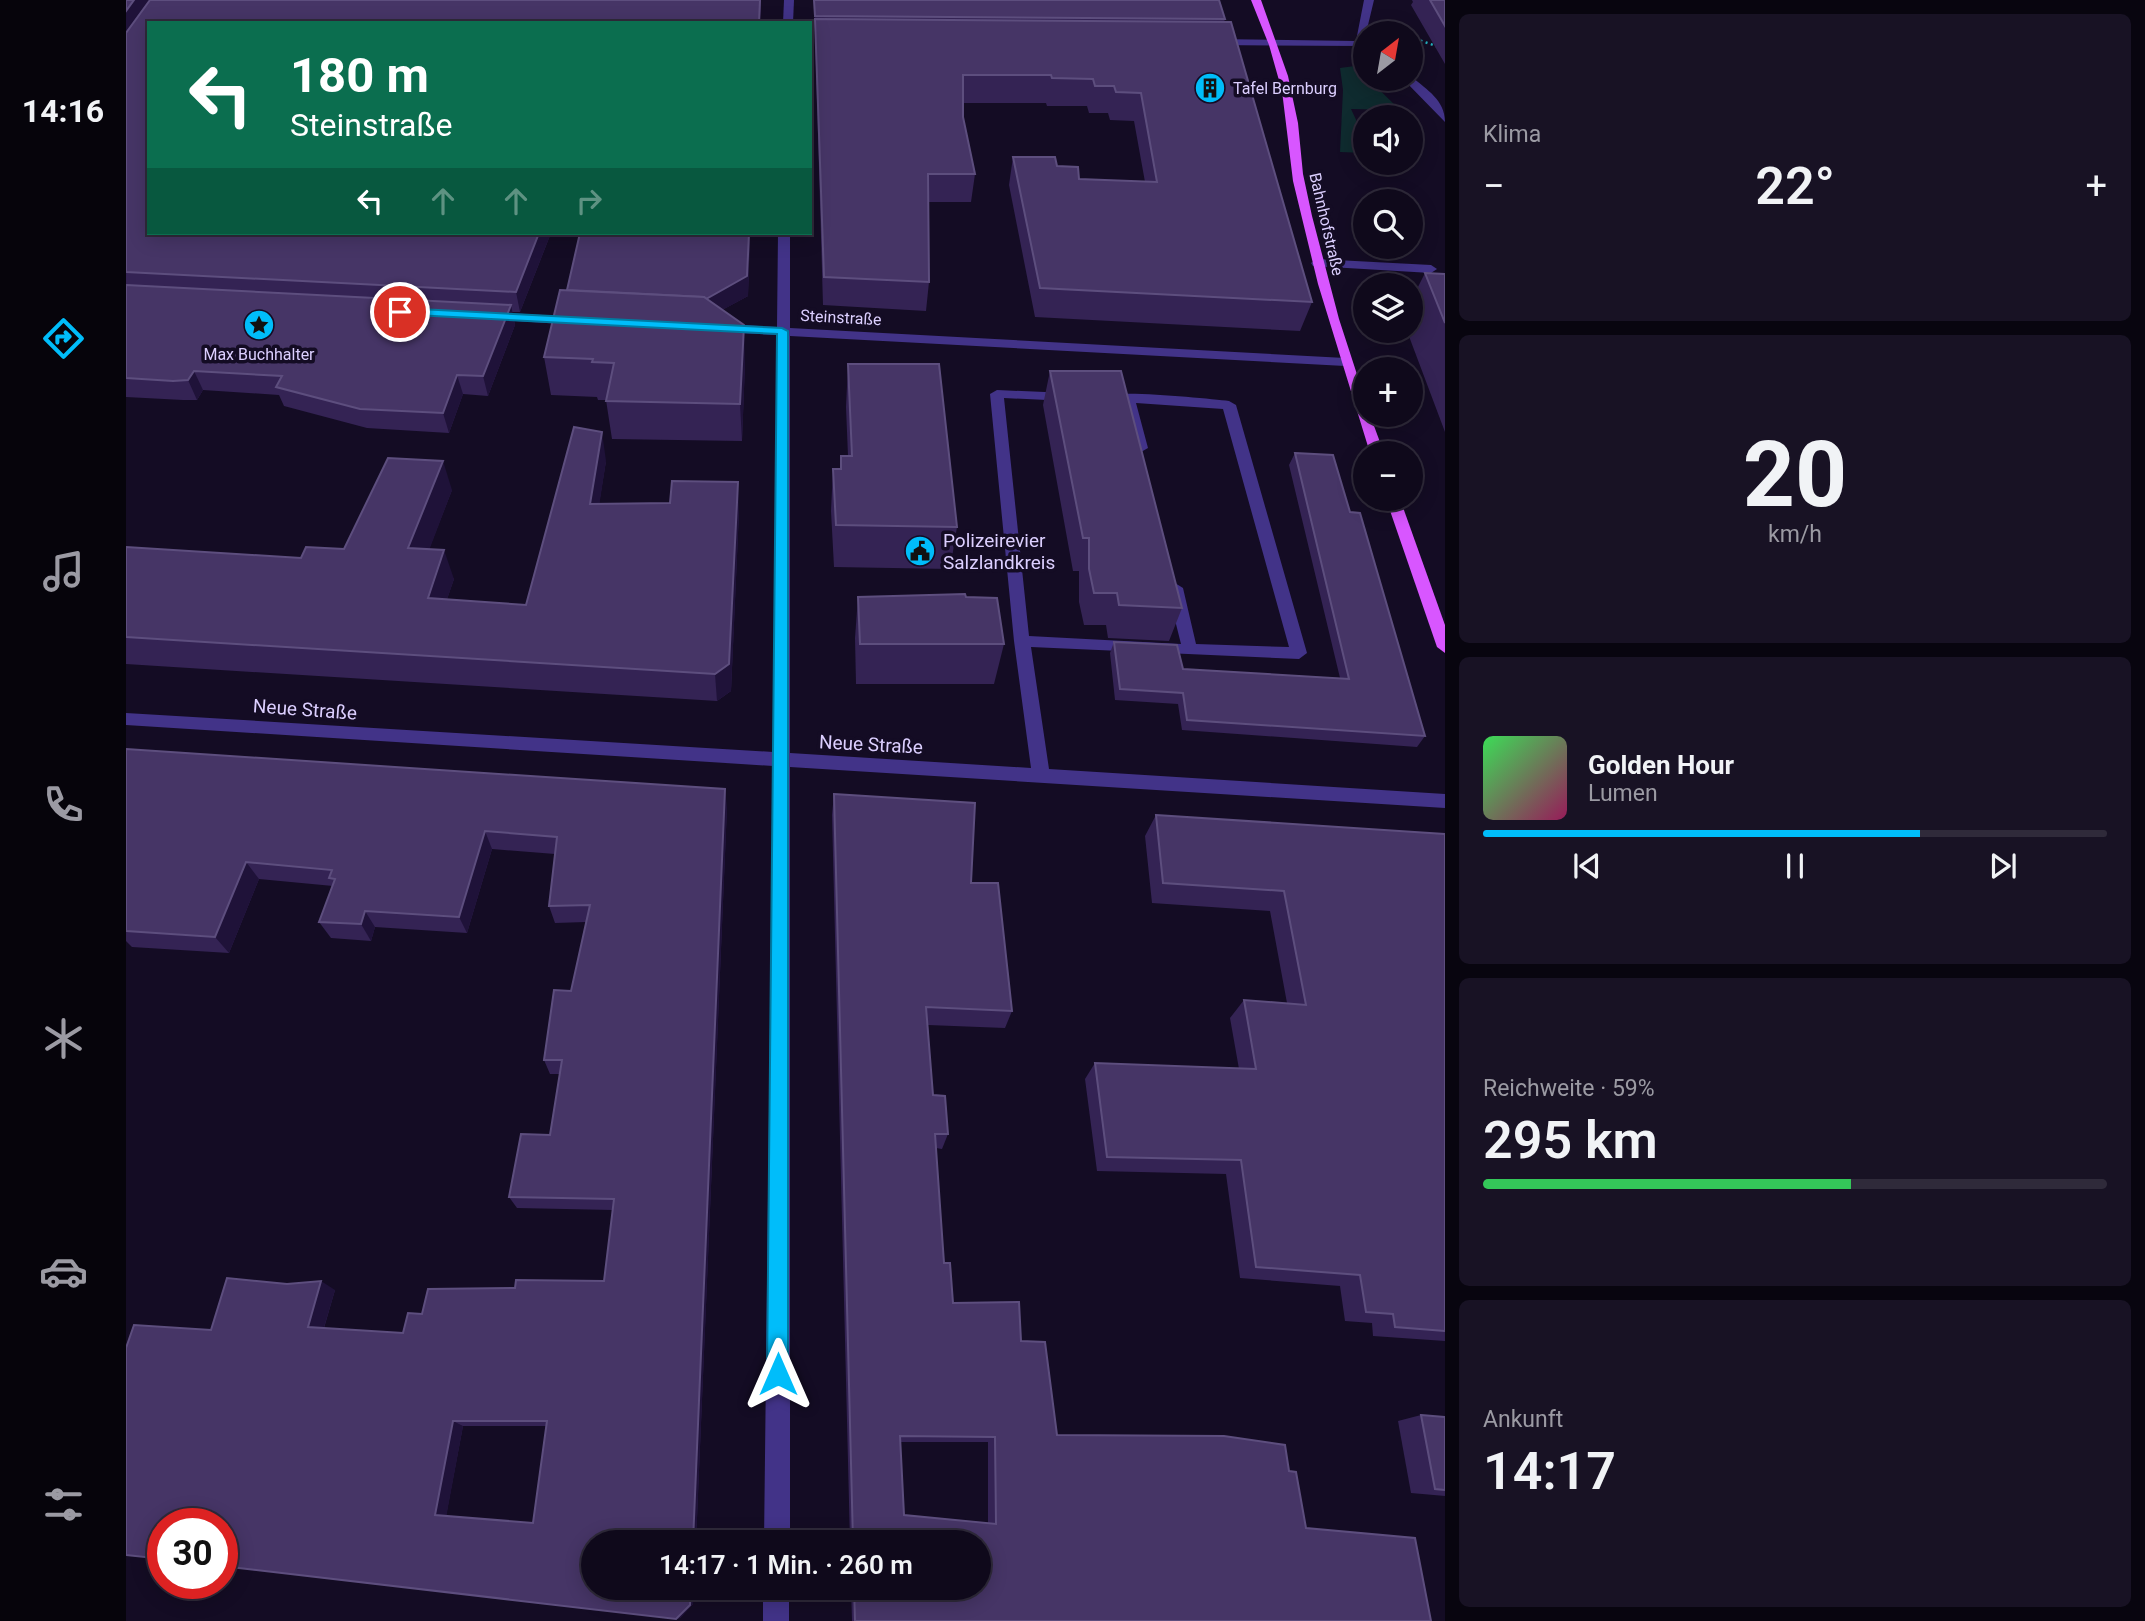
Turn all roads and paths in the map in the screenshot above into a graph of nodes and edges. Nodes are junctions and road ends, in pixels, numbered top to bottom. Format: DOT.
graph roads {
  1 [pos="789,0"];
  2 [pos="1256,0"];
  3 [pos="1366,1"];
  4 [pos="788,21"];
  5 [pos="1364,21"];
  6 [pos="1200,42"];
  7 [pos="1273,43"];
  8 [pos="1423,43"];
  9 [pos="1353,45"];
  10 [pos="1440,47"];
  11 [pos="1423,91"];
  12 [pos="1441,106"];
  13 [pos="1445,120"];
  14 [pos="784,235"];
  15 [pos="1317,263"];
  16 [pos="1431,269"];
  17 [pos="475,316"];
  18 [pos="587,321"];
  19 [pos="713,328"];
  20 [pos="782,331"];
  21 [pos="1345,362"];
  22 [pos="1128,398"];
  23 [pos="1373,441"];
  24 [pos="1145,465"];
  25 [pos="1397,511"];
  26 [pos="1171,571"];
  27 [pos="1021,642"];
  28 [pos="1445,647"];
  29 [pos="1190,650"];
  30 [pos="126,719"];
  31 [pos="780,760"];
  32 [pos="1041,776"];
  33 [pos="1445,801"];
  34 [pos="777,1530"];
  35 [pos="776,1600"];
  36 [pos="776,1621"];
  1 -- 4 [label="street"];
  2 -- 7 [label="main road, Bahnhofstraße"];
  3 -- 5 [label="street"];
  6 -- 7 [label="street"];
  7 -- 9 [label="street"];
  7 -- 15 [label="main road, Bahnhofstraße"];
  8 -- 10 [label="path"];
  11 -- 12 [label="street"];
  12 -- 13 [label="street"];
  14 -- 20 [label="street"];
  15 -- 16 [label="street"];
  15 -- 21 [label="main road, Bahnhofstraße"];
  17 -- 18 [label="street"];
  19 -- 20 [label="street, Steinstraße"];
  20 -- 21 [label="street, Steinstraße"];
  20 -- 31 [label="street"];
  21 -- 23 [label="main road, Bahnhofstraße"];
  22 -- 24 [label="street"];
  22 -- 27 [label="street"];
  22 -- 29 [label="street"];
  25 -- 28 [label="main road"];
  26 -- 29 [label="street"];
  27 -- 29 [label="street"];
  27 -- 32 [label="street"];
  30 -- 31 [label="street, Neue Straße"];
  31 -- 32 [label="street, Neue Straße"];
  31 -- 34 [label="street"];
  32 -- 33 [label="street, Neue Straße"];
  35 -- 36 [label="street"];
}
